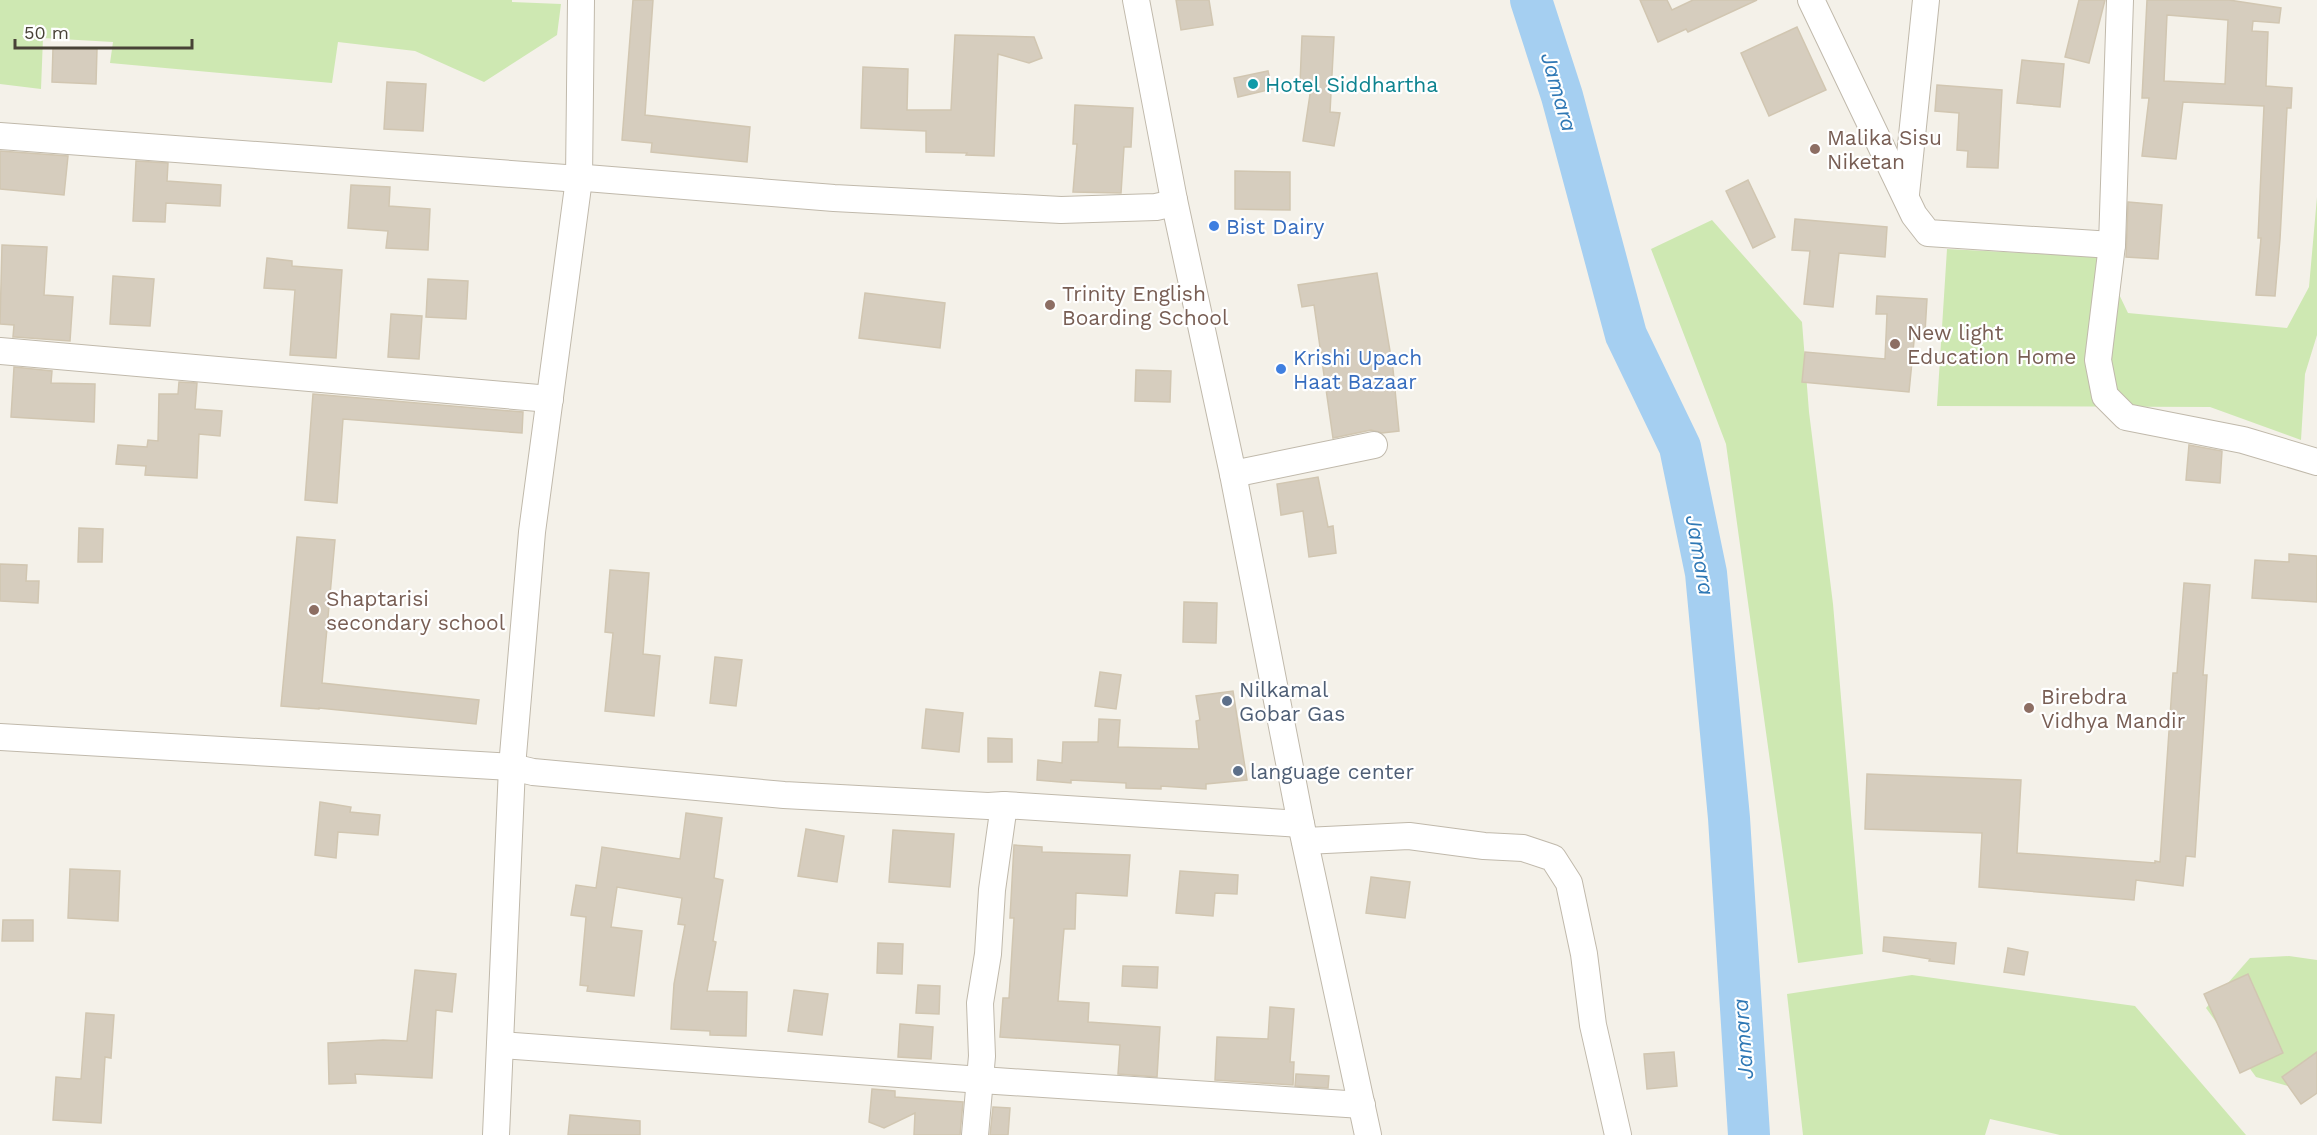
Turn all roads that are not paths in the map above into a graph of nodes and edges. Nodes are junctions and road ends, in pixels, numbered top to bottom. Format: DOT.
graph roads {
  1 [pos="580,0"];
  2 [pos="1136,0"];
  3 [pos="1811,0"];
  4 [pos="1926,0"];
  5 [pos="2120,0"];
  6 [pos="0,136"];
  7 [pos="579,179"];
  8 [pos="1906,194"];
  9 [pos="1173,200"];
  10 [pos="2112,245"];
  11 [pos="0,351"];
  12 [pos="550,399"];
  13 [pos="1374,445"];
  14 [pos="2317,462"];
  15 [pos="1233,474"];
  16 [pos="0,737"];
  17 [pos="512,767"];
  18 [pos="1004,805"];
  19 [pos="1303,833"];
  20 [pos="500,1045"];
  21 [pos="981,1080"];
  22 [pos="1362,1105"];
  23 [pos="496,1135"];
  24 [pos="975,1135"];
  25 [pos="1368,1135"];
  26 [pos="1618,1135"];
  1 -- 7 [label="street"];
  2 -- 9 [label="street"];
  3 -- 8 [label="street"];
  4 -- 8 [label="street"];
  5 -- 10 [label="street"];
  6 -- 7 [label="street"];
  7 -- 9 [label="street"];
  7 -- 12 [label="street"];
  8 -- 10 [label="street"];
  9 -- 15 [label="street"];
  10 -- 14 [label="street"];
  11 -- 12 [label="street"];
  12 -- 17 [label="street"];
  13 -- 15 [label="street"];
  15 -- 19 [label="street"];
  16 -- 17 [label="street"];
  17 -- 18 [label="street"];
  17 -- 20 [label="street"];
  18 -- 19 [label="street"];
  18 -- 21 [label="street"];
  19 -- 22 [label="street"];
  19 -- 26 [label="street"];
  20 -- 21 [label="street"];
  20 -- 23 [label="street"];
  21 -- 22 [label="street"];
  21 -- 24 [label="street"];
  22 -- 25 [label="street"];
}
